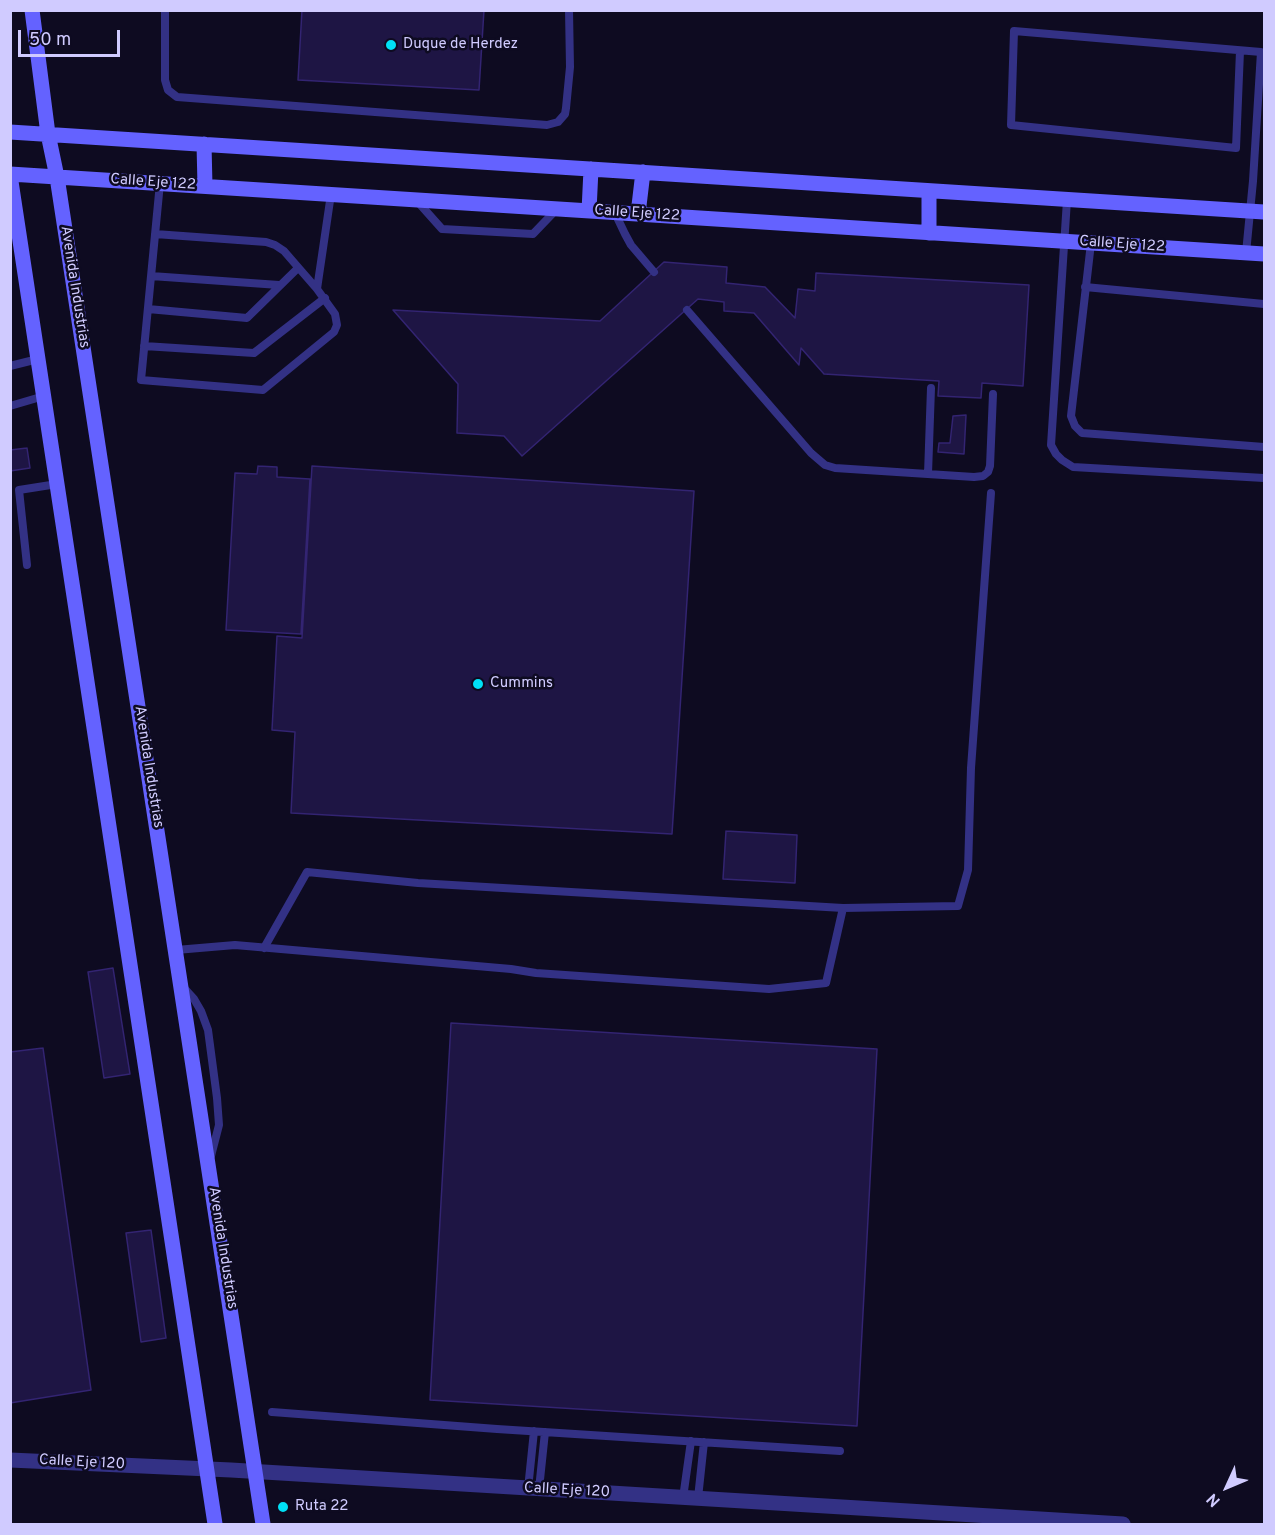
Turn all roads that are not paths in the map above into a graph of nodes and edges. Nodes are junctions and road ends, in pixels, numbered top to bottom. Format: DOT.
graph roads {
  1 [pos="32,10"];
  2 [pos="165,10"];
  3 [pos="569,10"];
  4 [pos="1240,51"];
  5 [pos="1264,111"];
  6 [pos="1257,121"];
  7 [pos="10,132"];
  8 [pos="48,134"];
  9 [pos="204,144"];
  10 [pos="591,169"];
  11 [pos="643,172"];
  12 [pos="10,174"];
  13 [pos="57,177"];
  14 [pos="160,183"];
  15 [pos="204,186"];
  16 [pos="929,191"];
  17 [pos="331,194"];
  18 [pos="416,200"];
  19 [pos="1067,200"];
  20 [pos="557,209"];
  21 [pos="589,211"];
  22 [pos="1257,212"];
  23 [pos="615,213"];
  24 [pos="638,214"];
  25 [pos="929,233"];
  26 [pos="155,234"];
  27 [pos="1064,242"];
  28 [pos="1091,243"];
  29 [pos="1246,253"];
  30 [pos="1264,255"];
  31 [pos="298,268"];
  32 [pos="654,272"];
  33 [pos="151,276"];
  34 [pos="279,285"];
  35 [pos="1085,287"];
  36 [pos="317,289"];
  37 [pos="325,298"];
  38 [pos="1264,304"];
  39 [pos="148,309"];
  40 [pos="687,310"];
  41 [pos="144,346"];
  42 [pos="38,359"];
  43 [pos="10,366"];
  44 [pos="931,388"];
  45 [pos="993,394"];
  46 [pos="44,396"];
  47 [pos="10,406"];
  48 [pos="1264,447"];
  49 [pos="928,474"];
  50 [pos="1264,478"];
  51 [pos="57,484"];
  52 [pos="991,493"];
  53 [pos="27,565"];
  54 [pos="843,908"];
  55 [pos="264,948"];
  56 [pos="176,950"];
  57 [pos="273,1412"];
  58 [pos="534,1431"];
  59 [pos="545,1432"];
  60 [pos="691,1441"];
  61 [pos="704,1442"];
  62 [pos="840,1451"];
  63 [pos="10,1460"];
  64 [pos="207,1469"];
  65 [pos="256,1472"];
  66 [pos="534,1489"];
  67 [pos="690,1498"];
  68 [pos="215,1524"];
  69 [pos="263,1524"];
  70 [pos="1124,1524"];
  1 -- 8 [label="main road, Avenida Industrias"];
  2 -- 3 [label="lane"];
  4 -- 4 [label="lane"];
  4 -- 6 [label="lane"];
  5 -- 6 [label="lane"];
  6 -- 22 [label="lane"];
  7 -- 8 [label="main road"];
  8 -- 9 [label="main road"];
  8 -- 13 [label="main road, Avenida Industrias"];
  9 -- 10 [label="main road"];
  9 -- 15 [label="main road"];
  10 -- 11 [label="main road"];
  10 -- 21 [label="main road"];
  11 -- 16 [label="main road"];
  11 -- 24 [label="main road"];
  12 -- 13 [label="main road, Calle Eje 122"];
  12 -- 42 [label="main road"];
  13 -- 14 [label="main road, Calle Eje 122"];
  13 -- 56 [label="main road, Avenida Industrias"];
  14 -- 15 [label="main road, Calle Eje 122"];
  14 -- 26 [label="lane"];
  15 -- 17 [label="main road, Calle Eje 122"];
  16 -- 19 [label="main road"];
  16 -- 25 [label="main road"];
  17 -- 18 [label="main road, Calle Eje 122"];
  17 -- 36 [label="lane"];
  18 -- 20 [label="main road, Calle Eje 122"];
  18 -- 20 [label="lane"];
  19 -- 22 [label="main road"];
  19 -- 27 [label="lane"];
  20 -- 21 [label="main road, Calle Eje 122"];
  21 -- 23 [label="main road, Calle Eje 122"];
  22 -- 29 [label="lane"];
  23 -- 24 [label="main road, Calle Eje 122"];
  23 -- 32 [label="lane"];
  24 -- 25 [label="main road, Calle Eje 122"];
  25 -- 27 [label="main road, Calle Eje 122"];
  26 -- 31 [label="lane"];
  26 -- 33 [label="lane"];
  27 -- 28 [label="main road, Calle Eje 122"];
  27 -- 50 [label="lane"];
  28 -- 29 [label="main road, Calle Eje 122"];
  28 -- 35 [label="lane"];
  29 -- 30 [label="main road, Calle Eje 122"];
  31 -- 34 [label="lane"];
  31 -- 36 [label="lane"];
  33 -- 34 [label="lane"];
  33 -- 39 [label="lane"];
  34 -- 39 [label="lane"];
  35 -- 38 [label="lane"];
  35 -- 48 [label="lane"];
  36 -- 37 [label="lane"];
  37 -- 41 [label="lane"];
  37 -- 41 [label="lane"];
  39 -- 41 [label="lane"];
  40 -- 49 [label="lane"];
  42 -- 43 [label="lane"];
  42 -- 46 [label="main road"];
  44 -- 49 [label="lane"];
  45 -- 49 [label="lane"];
  46 -- 47 [label="lane"];
  46 -- 51 [label="main road"];
  51 -- 53 [label="lane"];
  51 -- 64 [label="main road"];
  52 -- 54 [label="lane"];
  54 -- 55 [label="lane"];
  54 -- 55 [label="lane"];
  55 -- 56 [label="lane"];
  56 -- 65 [label="main road, Avenida Industrias"];
  57 -- 58 [label="lane"];
  58 -- 59 [label="lane"];
  58 -- 66 [label="lane"];
  59 -- 60 [label="lane"];
  59 -- 66 [label="lane"];
  60 -- 61 [label="lane"];
  60 -- 67 [label="lane"];
  61 -- 62 [label="lane"];
  61 -- 67 [label="lane"];
  63 -- 64 [label="street, Calle Eje 120"];
  64 -- 65 [label="street, Calle Eje 120"];
  64 -- 68 [label="main road"];
  65 -- 66 [label="street, Calle Eje 120"];
  65 -- 69 [label="main road, Avenida Industrias"];
  66 -- 67 [label="street, Calle Eje 120"];
  67 -- 70 [label="street, Calle Eje 120"];
}
